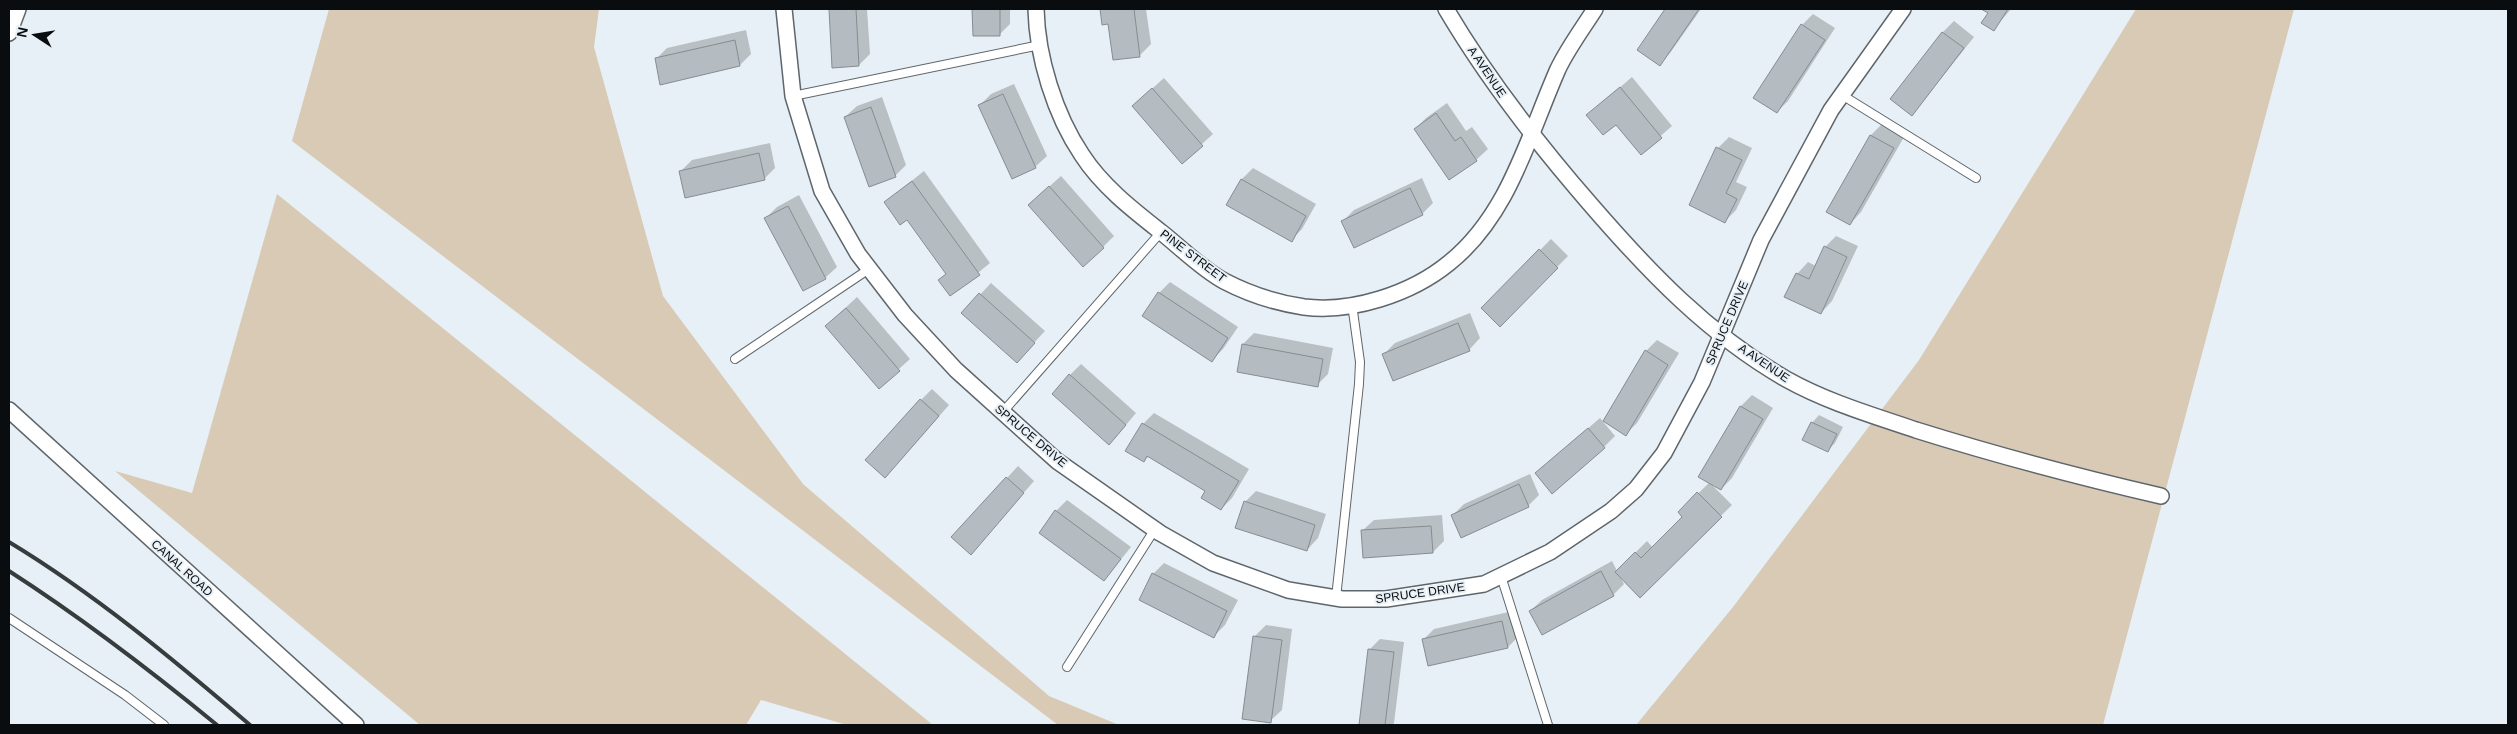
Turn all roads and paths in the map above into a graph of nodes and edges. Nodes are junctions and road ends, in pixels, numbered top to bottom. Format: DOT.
graph roads {
  1 [pos="18,9"];
  2 [pos="784,9"];
  3 [pos="1036,9"];
  4 [pos="1446,9"];
  5 [pos="1595,9"];
  6 [pos="1904,9"];
  7 [pos="9,33"];
  8 [pos="1040,45"];
  9 [pos="1842,95"];
  10 [pos="793,96"];
  11 [pos="1531,135"];
  12 [pos="1976,178"];
  13 [pos="1161,232"];
  14 [pos="870,269"];
  15 [pos="1352,304"];
  16 [pos="1722,334"];
  17 [pos="735,359"];
  18 [pos="9,410"];
  19 [pos="1002,413"];
  20 [pos="2161,496"];
  21 [pos="1155,529"];
  22 [pos="1501,576"];
  23 [pos="1336,598"];
  24 [pos="9,618"];
  25 [pos="1067,668"];
  26 [pos="164,725"];
  27 [pos="356,725"];
  28 [pos="1548,725"];
  1 -- 7 [label="street"];
  2 -- 10 [label="street, SPRUCE DRIVE"];
  3 -- 8 [label="street, PINE STREET"];
  4 -- 11 [label="street, A AVENUE"];
  5 -- 11 [label="street, PINE STREET"];
  6 -- 9 [label="street, SPRUCE DRIVE"];
  8 -- 10 [label="lane"];
  8 -- 13 [label="street, PINE STREET"];
  9 -- 12 [label="lane"];
  9 -- 16 [label="street, SPRUCE DRIVE"];
  10 -- 14 [label="street, SPRUCE DRIVE"];
  11 -- 15 [label="street, PINE STREET"];
  11 -- 16 [label="street, A AVENUE"];
  13 -- 15 [label="street, PINE STREET"];
  13 -- 19 [label="lane"];
  14 -- 17 [label="lane"];
  14 -- 19 [label="street, SPRUCE DRIVE"];
  15 -- 23 [label="lane"];
  16 -- 20 [label="street, A AVENUE"];
  16 -- 22 [label="street, SPRUCE DRIVE"];
  18 -- 27 [label="street, CANAL ROAD"];
  19 -- 21 [label="street, SPRUCE DRIVE"];
  21 -- 23 [label="street, SPRUCE DRIVE"];
  21 -- 25 [label="lane"];
  22 -- 23 [label="street, SPRUCE DRIVE"];
  22 -- 28 [label="lane"];
  24 -- 26 [label="lane"];
}
